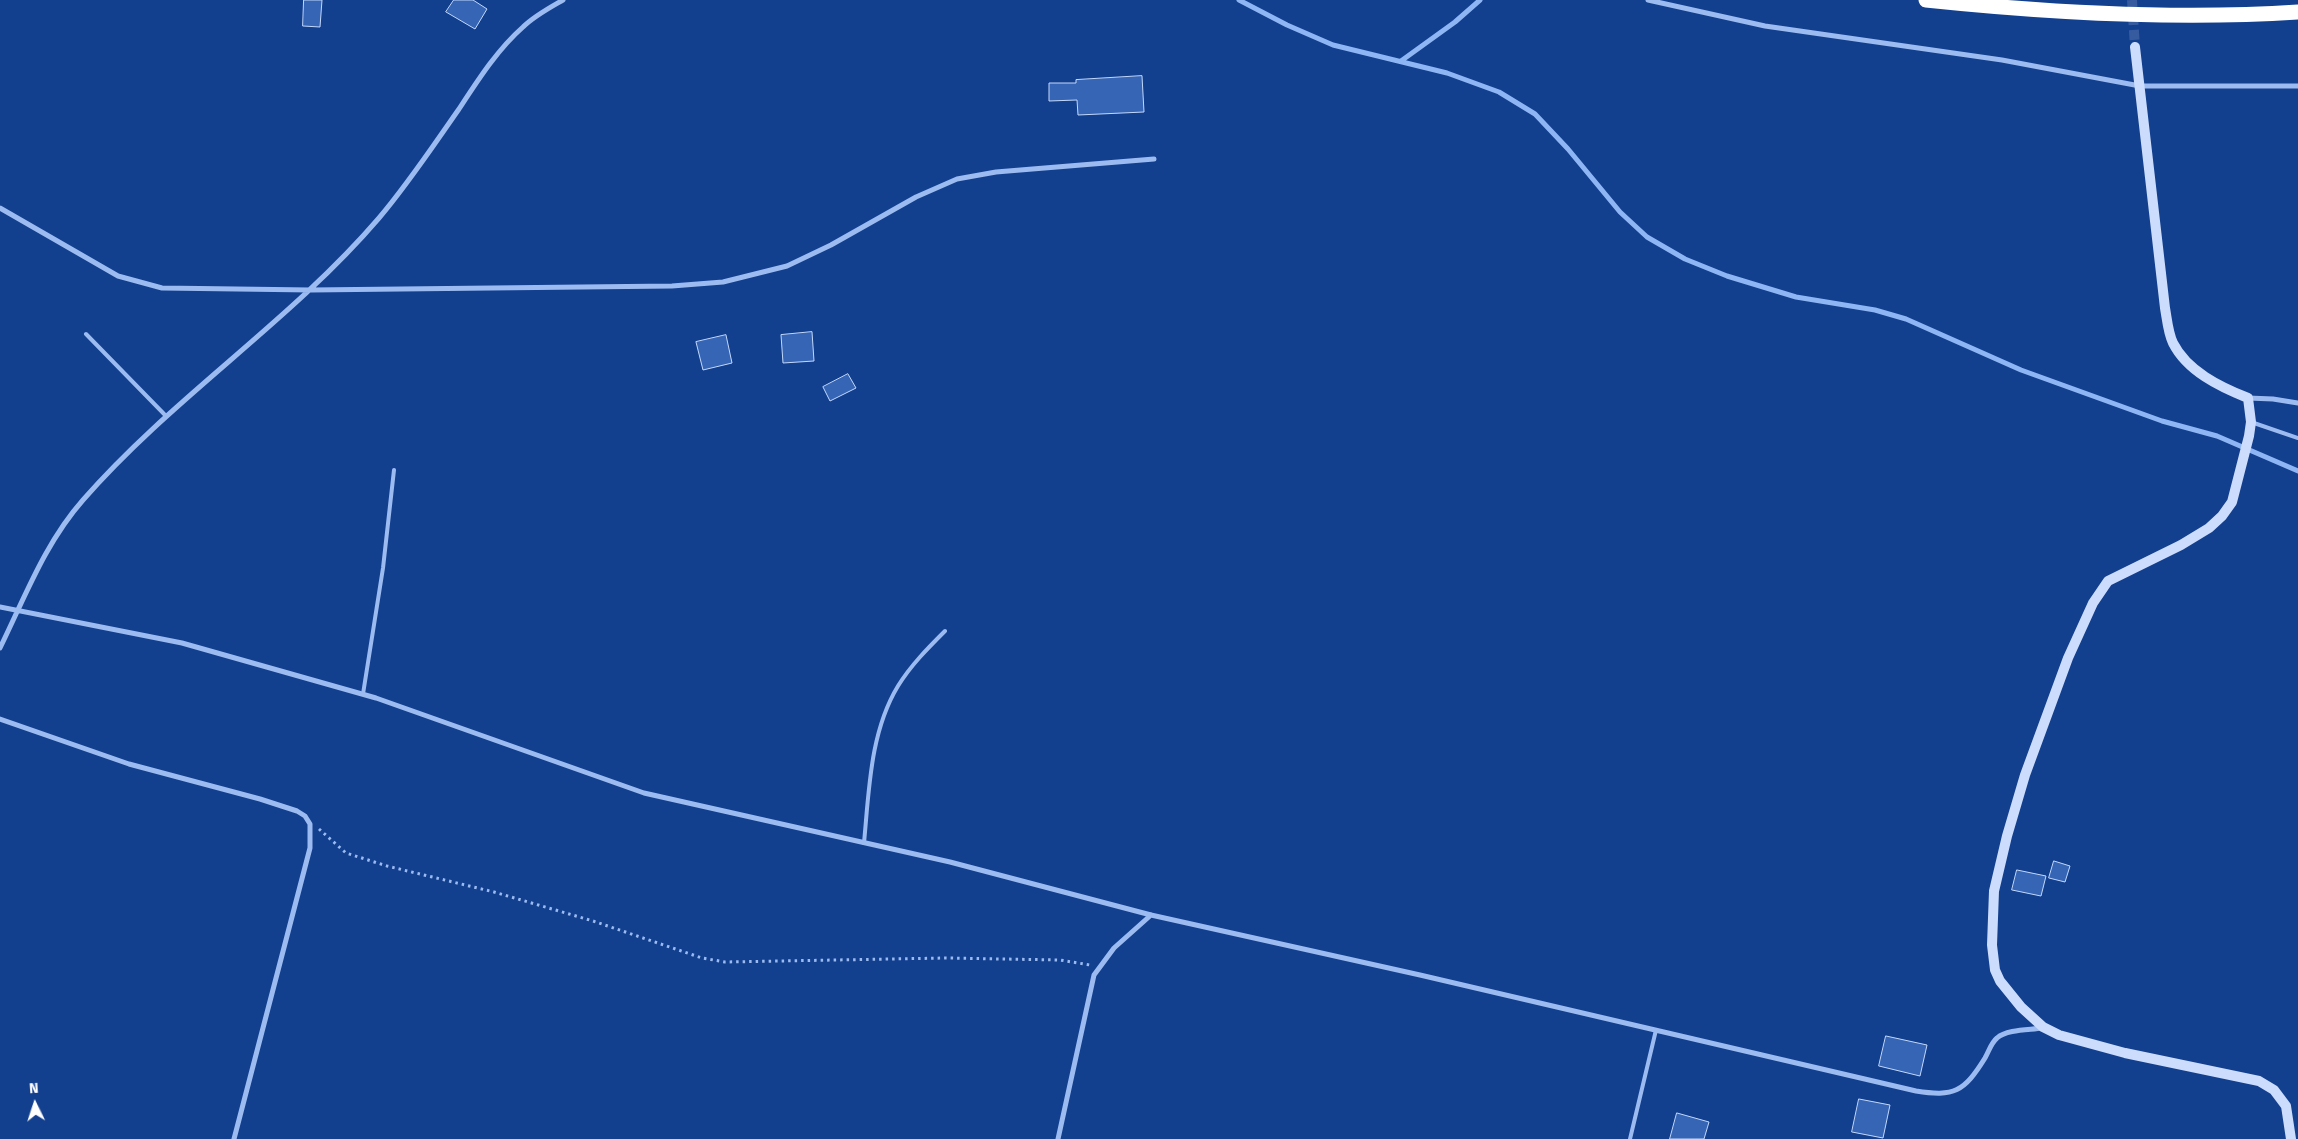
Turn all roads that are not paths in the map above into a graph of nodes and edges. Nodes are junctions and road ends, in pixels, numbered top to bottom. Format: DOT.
graph roads {
  1 [pos="562,0"];
  2 [pos="1648,0"];
  3 [pos="1926,0"];
  4 [pos="2298,12"];
  5 [pos="2134,47"];
  6 [pos="2140,86"];
  7 [pos="2298,86"];
  8 [pos="1154,159"];
  9 [pos="0,208"];
  10 [pos="311,290"];
  11 [pos="86,334"];
  12 [pos="2248,398"];
  13 [pos="2298,403"];
  14 [pos="166,416"];
  15 [pos="2251,422"];
  16 [pos="2298,438"];
  17 [pos="394,470"];
  18 [pos="0,607"];
  19 [pos="18,611"];
  20 [pos="945,631"];
  21 [pos="0,648"];
  22 [pos="363,694"];
  23 [pos="0,719"];
  24 [pos="864,843"];
  25 [pos="1152,915"];
  26 [pos="2043,1027"];
  27 [pos="1656,1030"];
  28 [pos="234,1139"];
  29 [pos="1058,1139"];
  30 [pos="1630,1139"];
  31 [pos="2291,1139"];
  1 -- 10 [label="street"];
  2 -- 6 [label="street"];
  3 -- 4 [label="highway"];
  5 -- 6 [label="street"];
  6 -- 7 [label="street"];
  6 -- 12 [label="street"];
  8 -- 10 [label="street"];
  9 -- 10 [label="street"];
  10 -- 14 [label="street"];
  11 -- 14 [label="lane"];
  12 -- 13 [label="street"];
  12 -- 15 [label="street"];
  14 -- 19 [label="street"];
  15 -- 16 [label="lane"];
  15 -- 26 [label="street"];
  17 -- 22 [label="lane"];
  18 -- 19 [label="street"];
  19 -- 21 [label="street"];
  19 -- 22 [label="street"];
  20 -- 24 [label="lane"];
  22 -- 24 [label="street"];
  23 -- 28 [label="street"];
  24 -- 25 [label="street"];
  25 -- 27 [label="street"];
  25 -- 29 [label="street"];
  26 -- 27 [label="street"];
  26 -- 31 [label="street"];
  27 -- 30 [label="lane"];
}
